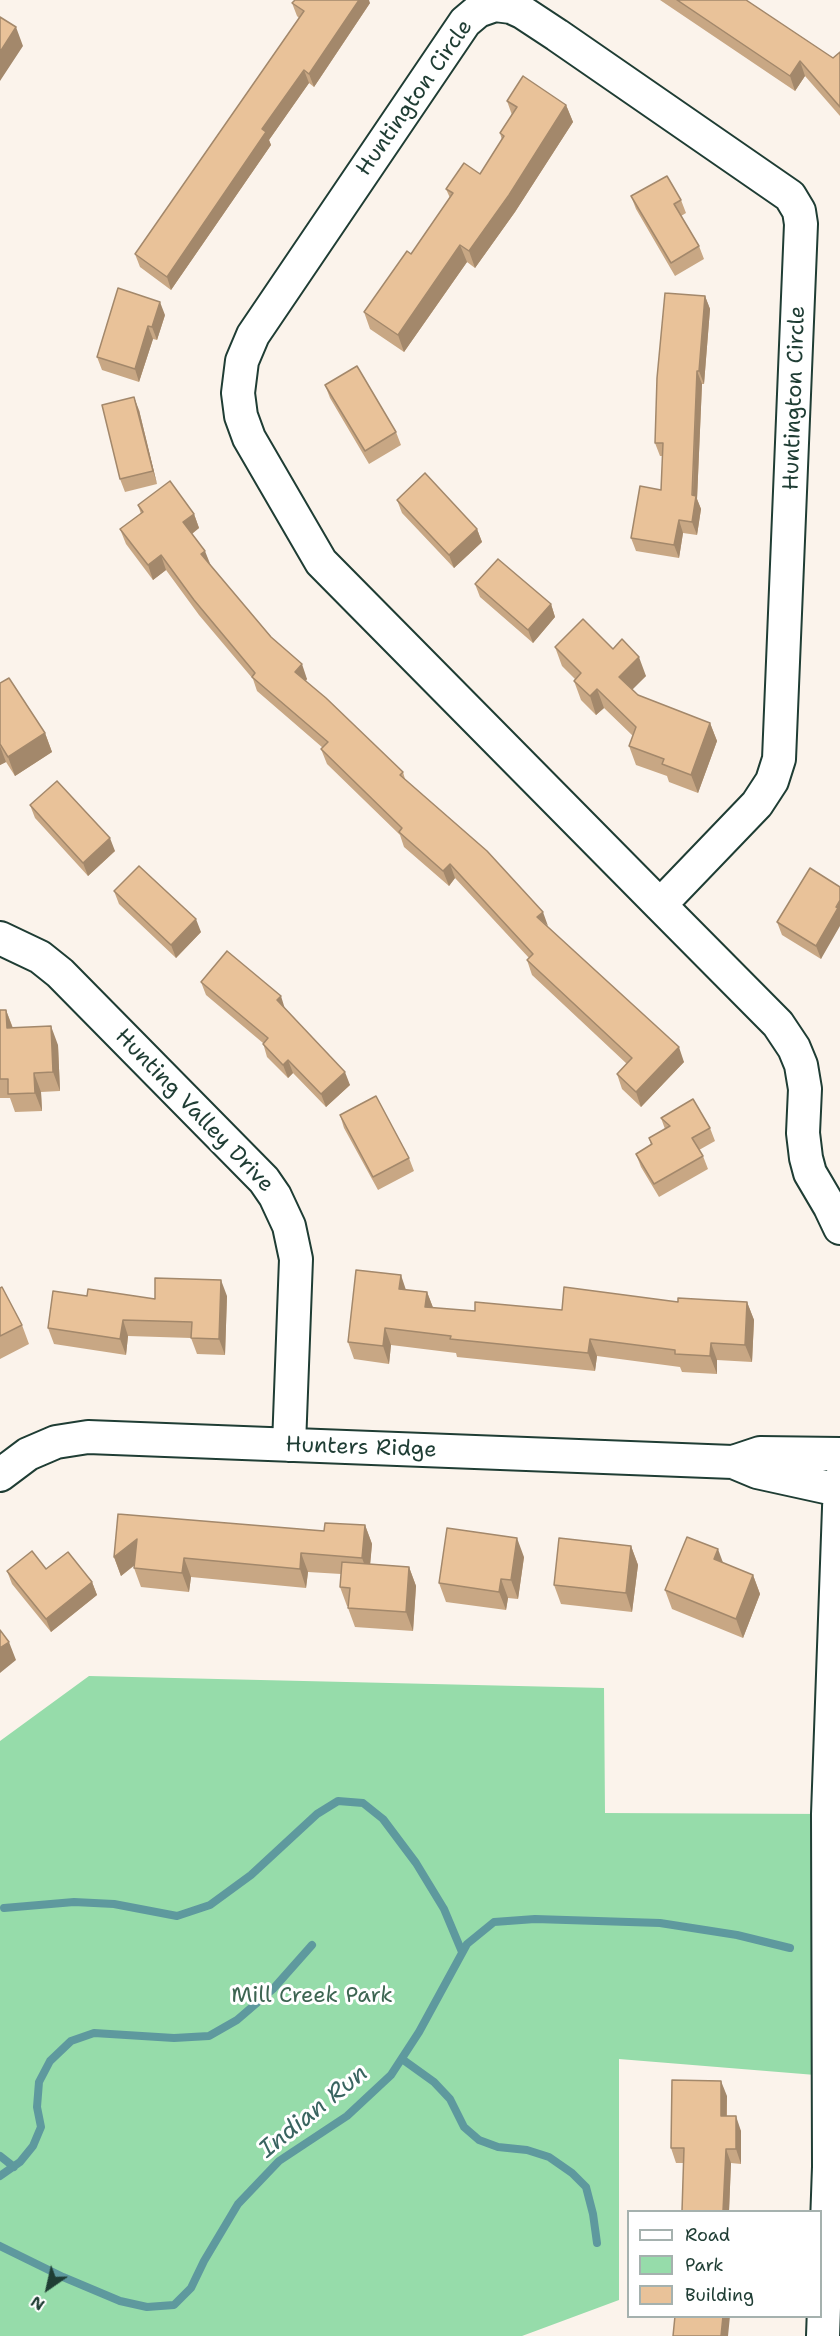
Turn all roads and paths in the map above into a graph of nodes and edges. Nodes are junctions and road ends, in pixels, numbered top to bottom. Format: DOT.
graph roads {
  1 [pos="660,905"];
  2 [pos="0,938"];
  3 [pos="840,1228"];
  4 [pos="289,1445"];
  5 [pos="840,1454"];
  6 [pos="733,1462"];
  7 [pos="0,1474"];
  8 [pos="840,1480"];
  9 [pos="839,1490"];
  10 [pos="823,2336"];
  1 -- 1 [label="street, Huntington Circle"];
  1 -- 3 [label="street, Huntington Circle"];
  2 -- 4 [label="street, Hunting Valley Drive"];
  4 -- 6 [label="street, Hunters Ridge"];
  4 -- 7 [label="street, Hunters Ridge"];
  5 -- 6 [label="street, Hunters Ridge"];
  6 -- 9 [label="street, Hunters Ridge"];
  8 -- 9 [label="street"];
  9 -- 10 [label="street"];
}
